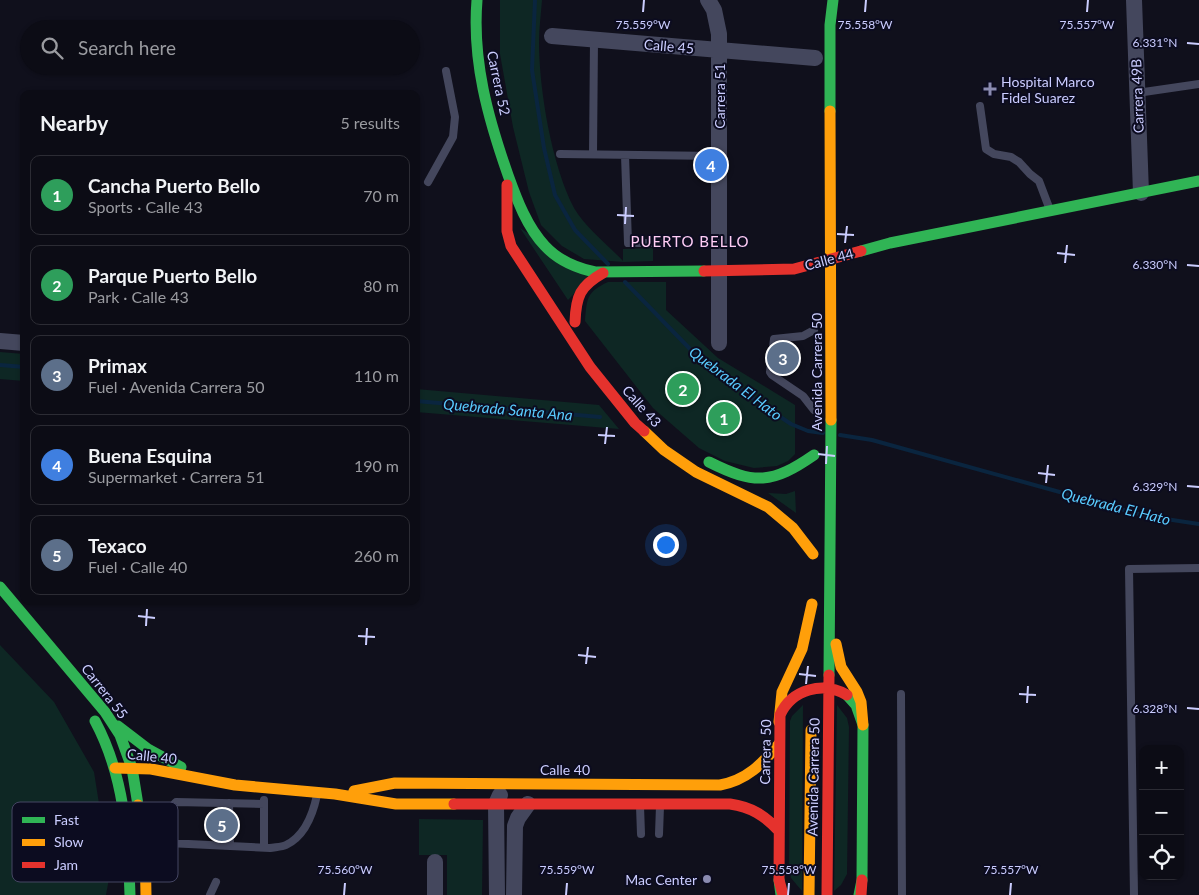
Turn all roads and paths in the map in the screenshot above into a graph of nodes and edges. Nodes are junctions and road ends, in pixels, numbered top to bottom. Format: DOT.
graph roads {
  1 [pos="708,0"];
  2 [pos="833,0"];
  3 [pos="1134,0"];
  4 [pos="472,2"];
  5 [pos="552,36"];
  6 [pos="594,40"];
  7 [pos="719,50"];
  8 [pos="815,58"];
  9 [pos="446,71"];
  10 [pos="1199,84"];
  11 [pos="1137,93"];
  12 [pos="980,106"];
  13 [pos="560,154"];
  14 [pos="593,154"];
  15 [pos="626,155"];
  16 [pos="719,156"];
  17 [pos="506,169"];
  18 [pos="1199,181"];
  19 [pos="428,182"];
  20 [pos="1141,193"];
  21 [pos="1051,211"];
  22 [pos="507,222"];
  23 [pos="660,243"];
  24 [pos="814,258"];
  25 [pos="831,258"];
  26 [pos="720,271"];
  27 [pos="603,272"];
  28 [pos="814,278"];
  29 [pos="550,284"];
  30 [pos="565,307"];
  31 [pos="814,331"];
  32 [pos="0,341"];
  33 [pos="20,343"];
  34 [pos="719,344"];
  35 [pos="814,390"];
  36 [pos="814,415"];
  37 [pos="696,455"];
  38 [pos="814,456"];
  39 [pos="813,534"];
  40 [pos="1199,568"];
  41 [pos="0,587"];
  42 [pos="829,604"];
  43 [pos="812,651"];
  44 [pos="828,688"];
  45 [pos="901,694"];
  46 [pos="91,715"];
  47 [pos="811,718"];
  48 [pos="112,722"];
  49 [pos="779,722"];
  50 [pos="863,725"];
  51 [pos="779,744"];
  52 [pos="115,768"];
  53 [pos="132,768"];
  54 [pos="202,778"];
  55 [pos="504,784"];
  56 [pos="215,787"];
  57 [pos="264,788"];
  58 [pos="317,792"];
  59 [pos="335,794"];
  60 [pos="121,802"];
  61 [pos="138,802"];
  62 [pos="141,802"];
  63 [pos="178,802"];
  64 [pos="214,803"];
  65 [pos="229,804"];
  66 [pos="264,804"];
  67 [pos="496,804"];
  68 [pos="528,804"];
  69 [pos="640,804"];
  70 [pos="660,804"];
  71 [pos="779,831"];
  72 [pos="641,834"];
  73 [pos="660,834"];
  74 [pos="178,843"];
  75 [pos="230,846"];
  76 [pos="264,847"];
  77 [pos="435,862"];
  78 [pos="862,880"];
  79 [pos="129,882"];
  80 [pos="146,882"];
  81 [pos="216,882"];
  82 [pos="130,895"];
  83 [pos="146,895"];
  84 [pos="210,895"];
  85 [pos="435,895"];
  86 [pos="497,895"];
  87 [pos="514,895"];
  88 [pos="781,895"];
  89 [pos="809,895"];
  90 [pos="826,895"];
  91 [pos="860,895"];
  92 [pos="868,895"];
  93 [pos="902,895"];
  94 [pos="1134,895"];
  1 -- 7 [label="street, Carrera 51"];
  2 -- 25 [label="main road, Avenida Carrera 50"];
  3 -- 11 [label="street, Carrera 49B"];
  4 -- 17 [label="main road, Carrera 52"];
  5 -- 6 [label="street, Calle 45"];
  6 -- 7 [label="street, Calle 45"];
  6 -- 14 [label="lane"];
  7 -- 8 [label="street, Calle 45"];
  7 -- 16 [label="street, Carrera 51"];
  9 -- 19 [label="lane"];
  10 -- 11 [label="lane"];
  11 -- 20 [label="street, Carrera 49B"];
  12 -- 21 [label="lane"];
  13 -- 14 [label="lane"];
  14 -- 15 [label="lane"];
  15 -- 16 [label="lane"];
  15 -- 23 [label="lane"];
  16 -- 26 [label="street, Carrera 51"];
  17 -- 22 [label="main road, Calle 43"];
  17 -- 27 [label="main road, Calle 44"];
  18 -- 20 [label="main road, Calle 44"];
  20 -- 21 [label="main road, Calle 44"];
  21 -- 25 [label="main road, Calle 44"];
  22 -- 29 [label="main road"];
  22 -- 39 [label="main road, Calle 43"];
  24 -- 25 [label="main road, Calle 44"];
  24 -- 26 [label="main road, Calle 44"];
  24 -- 28 [label="main road"];
  25 -- 42 [label="main road, Avenida Carrera 50"];
  26 -- 27 [label="main road, Calle 44"];
  26 -- 34 [label="street, Carrera 51"];
  27 -- 30 [label="main road"];
  31 -- 36 [label="lane"];
  32 -- 33 [label="street"];
  35 -- 36 [label="main road, Avenida Carrera 50"];
  37 -- 38 [label="main road"];
  40 -- 94 [label="lane"];
  41 -- 48 [label="main road, Carrera 55"];
  42 -- 44 [label="main road, Avenida Carrera 50"];
  42 -- 50 [label="main road"];
  43 -- 49 [label="main road"];
  44 -- 49 [label="main road, Carrera 50"];
  44 -- 50 [label="main road, Carrera 50"];
  44 -- 90 [label="main road, Avenida Carrera 50"];
  45 -- 93 [label="lane"];
  46 -- 52 [label="main road, Carrera 55"];
  47 -- 89 [label="main road, Avenida Carrera 50"];
  48 -- 53 [label="main road, Carrera 55"];
  48 -- 54 [label="main road"];
  49 -- 51 [label="main road, Carrera 50"];
  50 -- 78 [label="main road, Carrera 50"];
  51 -- 55 [label="main road, Calle 40"];
  51 -- 71 [label="main road, Carrera 50"];
  52 -- 53 [label="main road, Calle 40"];
  52 -- 60 [label="main road, Carrera 55"];
  53 -- 54 [label="main road, Calle 40"];
  53 -- 61 [label="main road, Carrera 55"];
  54 -- 56 [label="main road, Calle 40"];
  54 -- 62 [label="main road"];
  55 -- 59 [label="main road, Calle 40"];
  55 -- 67 [label="street"];
  56 -- 57 [label="main road, Calle 40"];
  56 -- 64 [label="lane"];
  57 -- 58 [label="main road, Calle 40"];
  57 -- 66 [label="lane"];
  58 -- 59 [label="main road, Calle 40"];
  58 -- 76 [label="lane"];
  59 -- 67 [label="main road, Calle 40"];
  63 -- 64 [label="lane"];
  64 -- 65 [label="lane"];
  65 -- 66 [label="lane"];
  65 -- 75 [label="lane"];
  66 -- 76 [label="lane"];
  67 -- 68 [label="main road, Calle 40"];
  67 -- 86 [label="street"];
  68 -- 69 [label="main road, Calle 40"];
  68 -- 87 [label="street"];
  69 -- 70 [label="main road, Calle 40"];
  69 -- 72 [label="lane"];
  70 -- 71 [label="main road, Calle 40"];
  70 -- 73 [label="lane"];
  71 -- 88 [label="main road, Carrera 50"];
  74 -- 75 [label="lane"];
  75 -- 76 [label="lane"];
  77 -- 85 [label="street"];
  78 -- 91 [label="main road, Carrera 50"];
  78 -- 92 [label="lane"];
  79 -- 82 [label="main road, Carrera 55"];
  80 -- 83 [label="main road, Carrera 55"];
  81 -- 84 [label="lane"];
}
